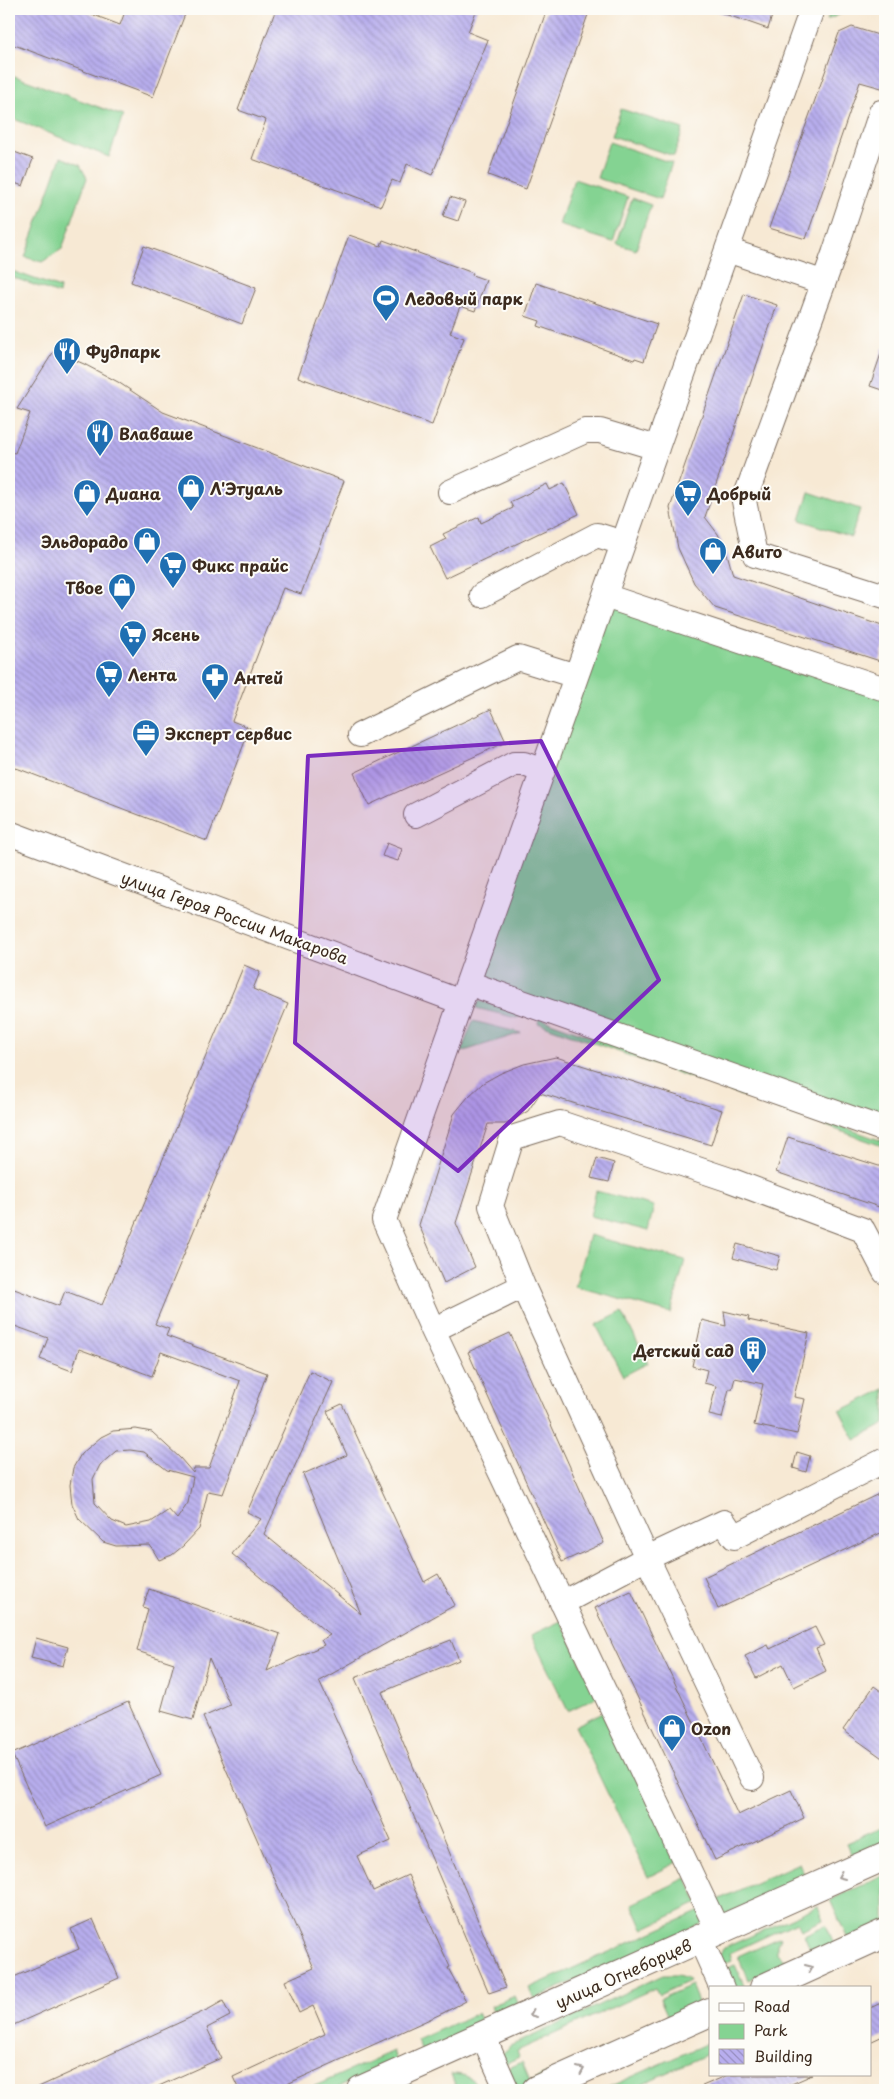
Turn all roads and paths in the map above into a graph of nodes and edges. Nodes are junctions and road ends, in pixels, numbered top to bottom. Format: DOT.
graph roads {
  1 [pos="812,9"];
  2 [pos="885,113"];
  3 [pos="727,250"];
  4 [pos="822,282"];
  5 [pos="657,448"];
  6 [pos="450,492"];
  7 [pos="623,543"];
  8 [pos="482,595"];
  9 [pos="605,596"];
  10 [pos="885,596"];
  11 [pos="576,676"];
  12 [pos="885,689"];
  13 [pos="360,735"];
  14 [pos="543,771"];
  15 [pos="416,815"];
  16 [pos="9,833"];
  17 [pos="465,993"];
  18 [pos="885,1130"];
  19 [pos="885,1272"];
  20 [pos="523,1286"];
  21 [pos="432,1330"];
  22 [pos="885,1460"];
  23 [pos="648,1558"];
  24 [pos="562,1603"];
  25 [pos="752,1778"];
  26 [pos="885,1856"];
  27 [pos="885,1933"];
  28 [pos="709,1935"];
  29 [pos="722,1986"];
  30 [pos="768,1986"];
  31 [pos="709,2012"];
  32 [pos="483,2036"];
  33 [pos="362,2090"];
  34 [pos="506,2090"];
  35 [pos="536,2090"];
  1 -- 3 [label="street"];
  2 -- 4 [label="street"];
  3 -- 4 [label="street"];
  3 -- 5 [label="street"];
  4 -- 10 [label="street"];
  5 -- 6 [label="street"];
  5 -- 7 [label="street"];
  7 -- 8 [label="street"];
  7 -- 9 [label="street"];
  9 -- 11 [label="street"];
  9 -- 12 [label="street"];
  11 -- 13 [label="street"];
  11 -- 14 [label="street"];
  14 -- 15 [label="street"];
  14 -- 17 [label="street"];
  16 -- 17 [label="street, улица Героя России Макарова"];
  17 -- 18 [label="street, улица Героя России Макарова"];
  17 -- 21 [label="street"];
  19 -- 20 [label="street"];
  20 -- 21 [label="street"];
  20 -- 23 [label="street"];
  21 -- 24 [label="street"];
  22 -- 23 [label="street"];
  23 -- 24 [label="street"];
  23 -- 25 [label="street"];
  24 -- 28 [label="street"];
  26 -- 28 [label="main road, улица Огнеборцев, one-way"];
  30 -- 27 [label="main road, one-way"];
  28 -- 29 [label="street"];
  28 -- 32 [label="main road, улица Огнеборцев, one-way"];
  35 -- 31 [label="main road, one-way"];
  32 -- 33 [label="main road, улица Огнеборцев"];
  32 -- 34 [label="street"];
}
